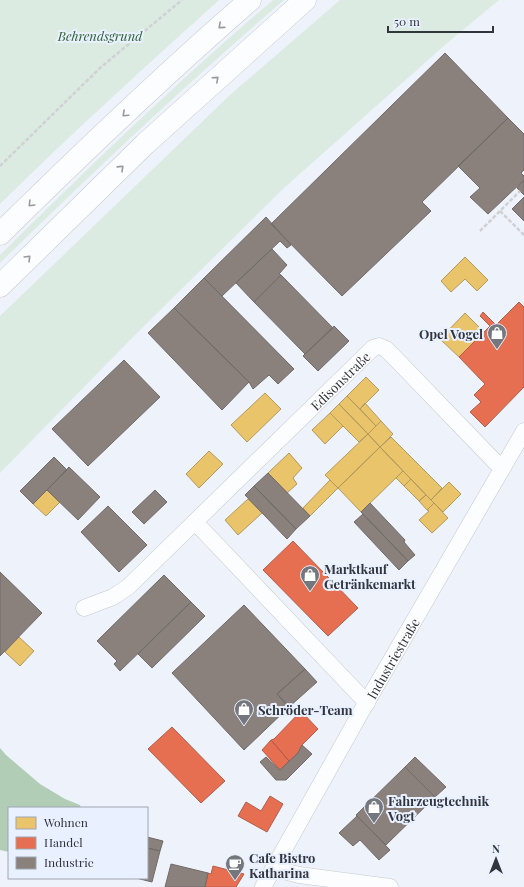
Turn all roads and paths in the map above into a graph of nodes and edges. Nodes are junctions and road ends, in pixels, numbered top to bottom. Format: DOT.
graph roads {
  1 [pos="182,0"];
  2 [pos="250,0"];
  3 [pos="305,0"];
  4 [pos="0,166"];
  5 [pos="520,191"];
  6 [pos="500,211"];
  7 [pos="480,231"];
  8 [pos="0,234"];
  9 [pos="524,235"];
  10 [pos="0,286"];
  11 [pos="524,431"];
  12 [pos="502,469"];
  13 [pos="195,522"];
  14 [pos="84,608"];
  15 [pos="367,703"];
  16 [pos="275,867"];
  17 [pos="263,887"];
  18 [pos="390,887"];
  1 -- 4 [label="path"];
  2 -- 8 [label="highway, one-way"];
  10 -- 3 [label="highway, one-way"];
  5 -- 6 [label="path"];
  6 -- 7 [label="path"];
  6 -- 9 [label="path"];
  11 -- 12 [label="street, Industriestraße"];
  12 -- 13 [label="street, Edisonstraße"];
  12 -- 15 [label="street, Industriestraße"];
  13 -- 14 [label="street, Edisonstraße"];
  13 -- 15 [label="street"];
  15 -- 16 [label="street, Industriestraße"];
  16 -- 17 [label="street, Industriestraße"];
  16 -- 18 [label="street"];
}
